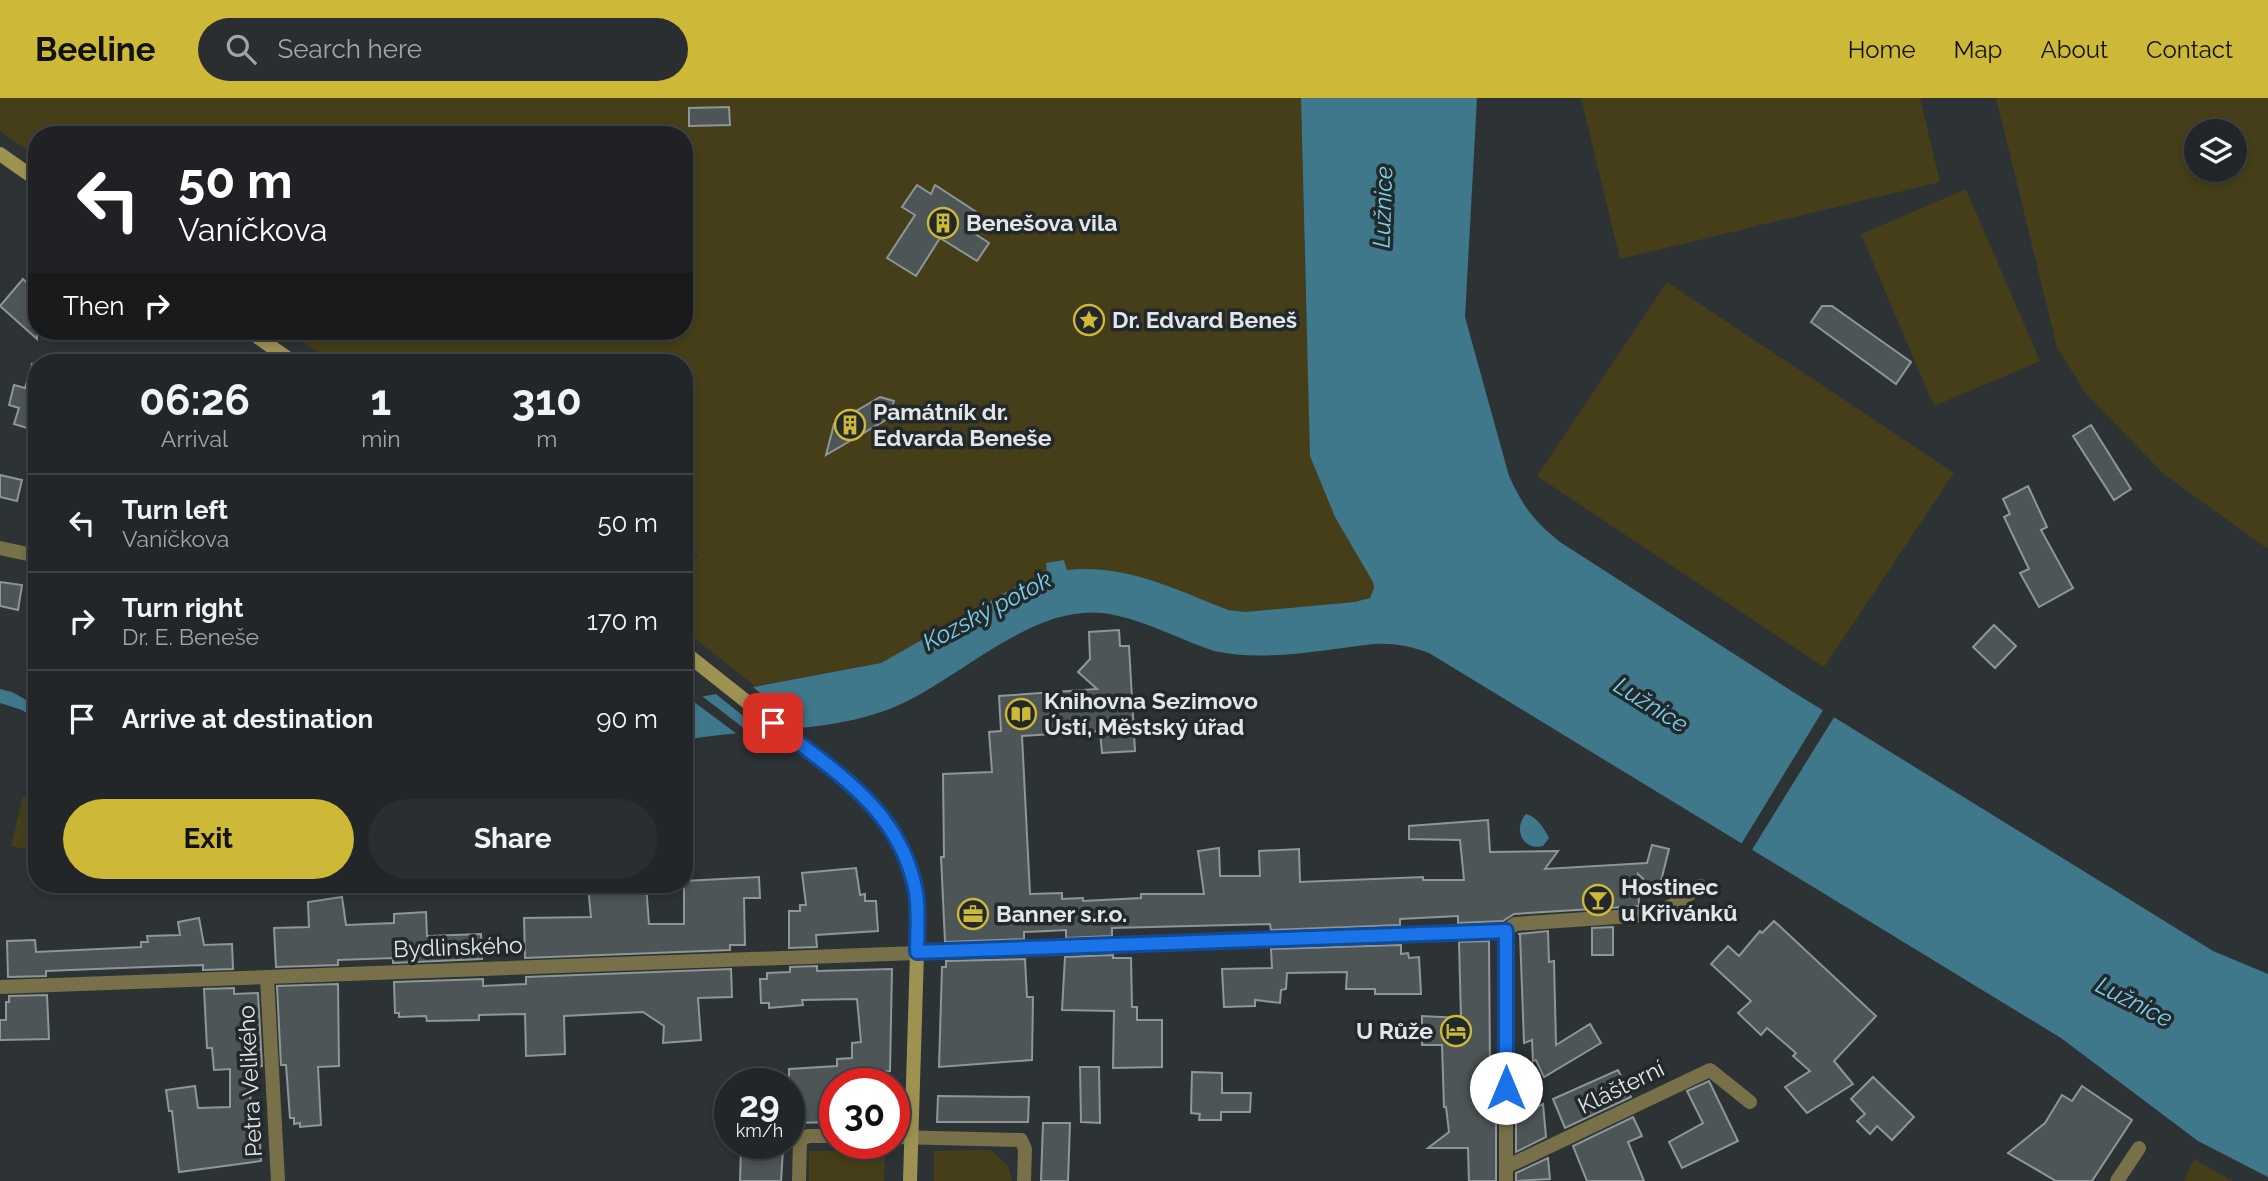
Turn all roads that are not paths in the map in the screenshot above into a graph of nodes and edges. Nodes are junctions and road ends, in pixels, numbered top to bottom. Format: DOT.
graph roads {
  1 [pos="0,154"];
  2 [pos="28,174"];
  3 [pos="262,340"];
  4 [pos="282,354"];
  5 [pos="0,548"];
  6 [pos="28,554"];
  7 [pos="693,658"];
  8 [pos="1700,886"];
  9 [pos="1506,931"];
  10 [pos="917,952"];
  11 [pos="267,978"];
  12 [pos="0,987"];
  13 [pos="1750,1102"];
  14 [pos="819,1136"];
  15 [pos="911,1137"];
  16 [pos="2139,1148"];
  17 [pos="1506,1174"];
  18 [pos="278,1181"];
  19 [pos="799,1181"];
  20 [pos="910,1181"];
  21 [pos="1024,1181"];
  22 [pos="2117,1181"];
  1 -- 2 [label="street"];
  3 -- 4 [label="street"];
  5 -- 6 [label="street"];
  7 -- 10 [label="street"];
  8 -- 9 [label="street, Bydlinského"];
  9 -- 10 [label="street, Bydlinského"];
  9 -- 17 [label="street"];
  10 -- 11 [label="street, Bydlinského"];
  10 -- 15 [label="street"];
  11 -- 12 [label="street, Bydlinského"];
  11 -- 18 [label="street, Petra Velikého"];
  13 -- 17 [label="street, Klášterní"];
  14 -- 19 [label="street"];
  15 -- 20 [label="street"];
  15 -- 21 [label="street"];
  16 -- 22 [label="street"];
}
